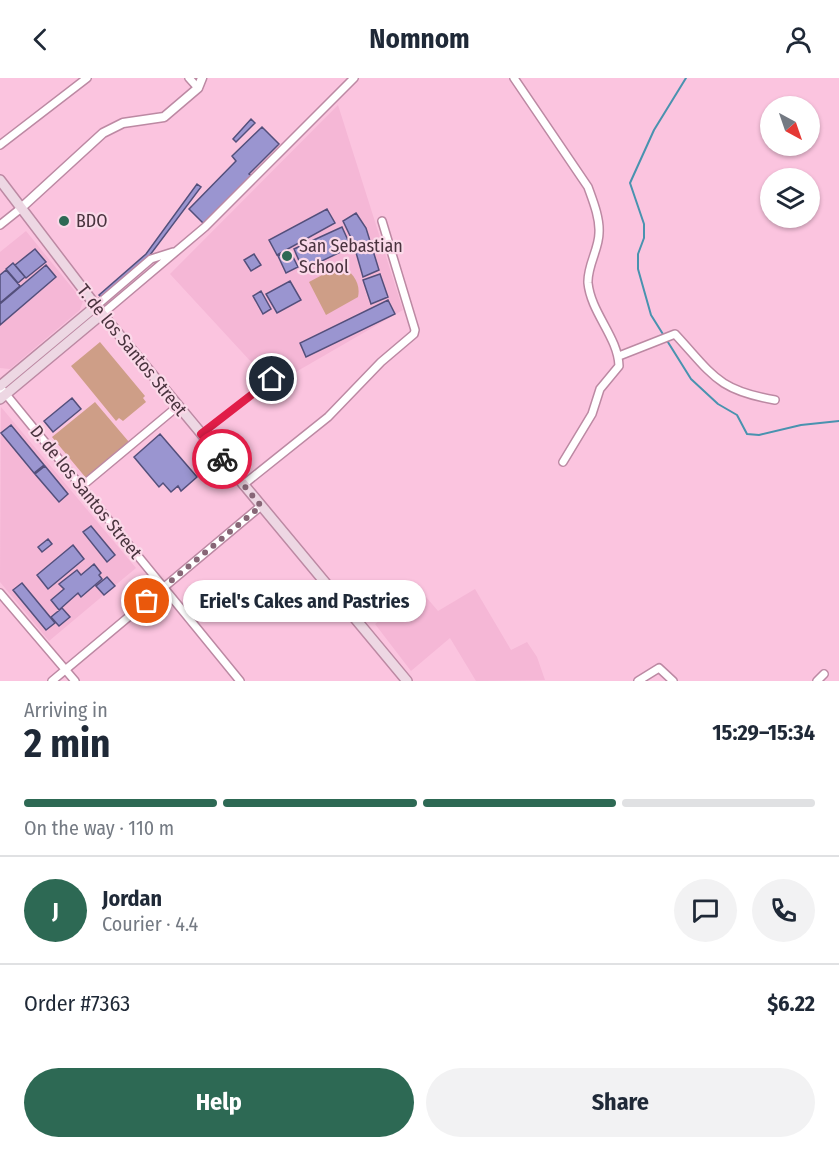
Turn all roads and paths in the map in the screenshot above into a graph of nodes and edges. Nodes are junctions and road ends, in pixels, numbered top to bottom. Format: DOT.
graph roads {
  1 [pos="87,78"];
  2 [pos="189,78"];
  3 [pos="202,78"];
  4 [pos="354,78"];
  5 [pos="514,78"];
  6 [pos="198,88"];
  7 [pos="0,145"];
  8 [pos="0,180"];
  9 [pos="20,209"];
  10 [pos="382,222"];
  11 [pos="0,225"];
  12 [pos="99,310"];
  13 [pos="619,356"];
  14 [pos="272,379"];
  15 [pos="1,391"];
  16 [pos="775,400"];
  17 [pos="178,406"];
  18 [pos="201,434"];
  19 [pos="563,462"];
  20 [pos="243,485"];
  21 [pos="82,486"];
  22 [pos="261,506"];
  23 [pos="163,588"];
  24 [pos="0,593"];
  25 [pos="65,670"];
  26 [pos="824,674"];
  27 [pos="52,681"];
  28 [pos="75,681"];
  29 [pos="240,681"];
  30 [pos="407,681"];
  31 [pos="638,681"];
  32 [pos="673,681"];
  33 [pos="817,681"];
  1 -- 7 [label="street"];
  2 -- 6 [label="street"];
  3 -- 6 [label="street"];
  4 -- 12 [label="street"];
  5 -- 13 [label="street"];
  6 -- 9 [label="street"];
  8 -- 9 [label="main road, T. de los Santos Street"];
  9 -- 11 [label="street"];
  9 -- 12 [label="main road, T. de los Santos Street"];
  10 -- 20 [label="street"];
  12 -- 15 [label="main road"];
  12 -- 17 [label="main road, T. de los Santos Street"];
  13 -- 16 [label="street"];
  13 -- 19 [label="street"];
  14 -- 18 [label="lane"];
  15 -- 21 [label="street, D. de los Santos Street"];
  17 -- 18 [label="main road, T. de los Santos Street"];
  17 -- 21 [label="street"];
  18 -- 20 [label="main road, T. de los Santos Street"];
  20 -- 22 [label="main road, T. de los Santos Street"];
  21 -- 23 [label="street, D. de los Santos Street"];
  22 -- 23 [label="street"];
  22 -- 30 [label="main road, T. de los Santos Street"];
  23 -- 25 [label="street"];
  23 -- 29 [label="street, D. de los Santos Street"];
  24 -- 25 [label="street"];
  25 -- 27 [label="street"];
  25 -- 28 [label="street"];
  26 -- 33 [label="street"];
  31 -- 32 [label="street"];
}
